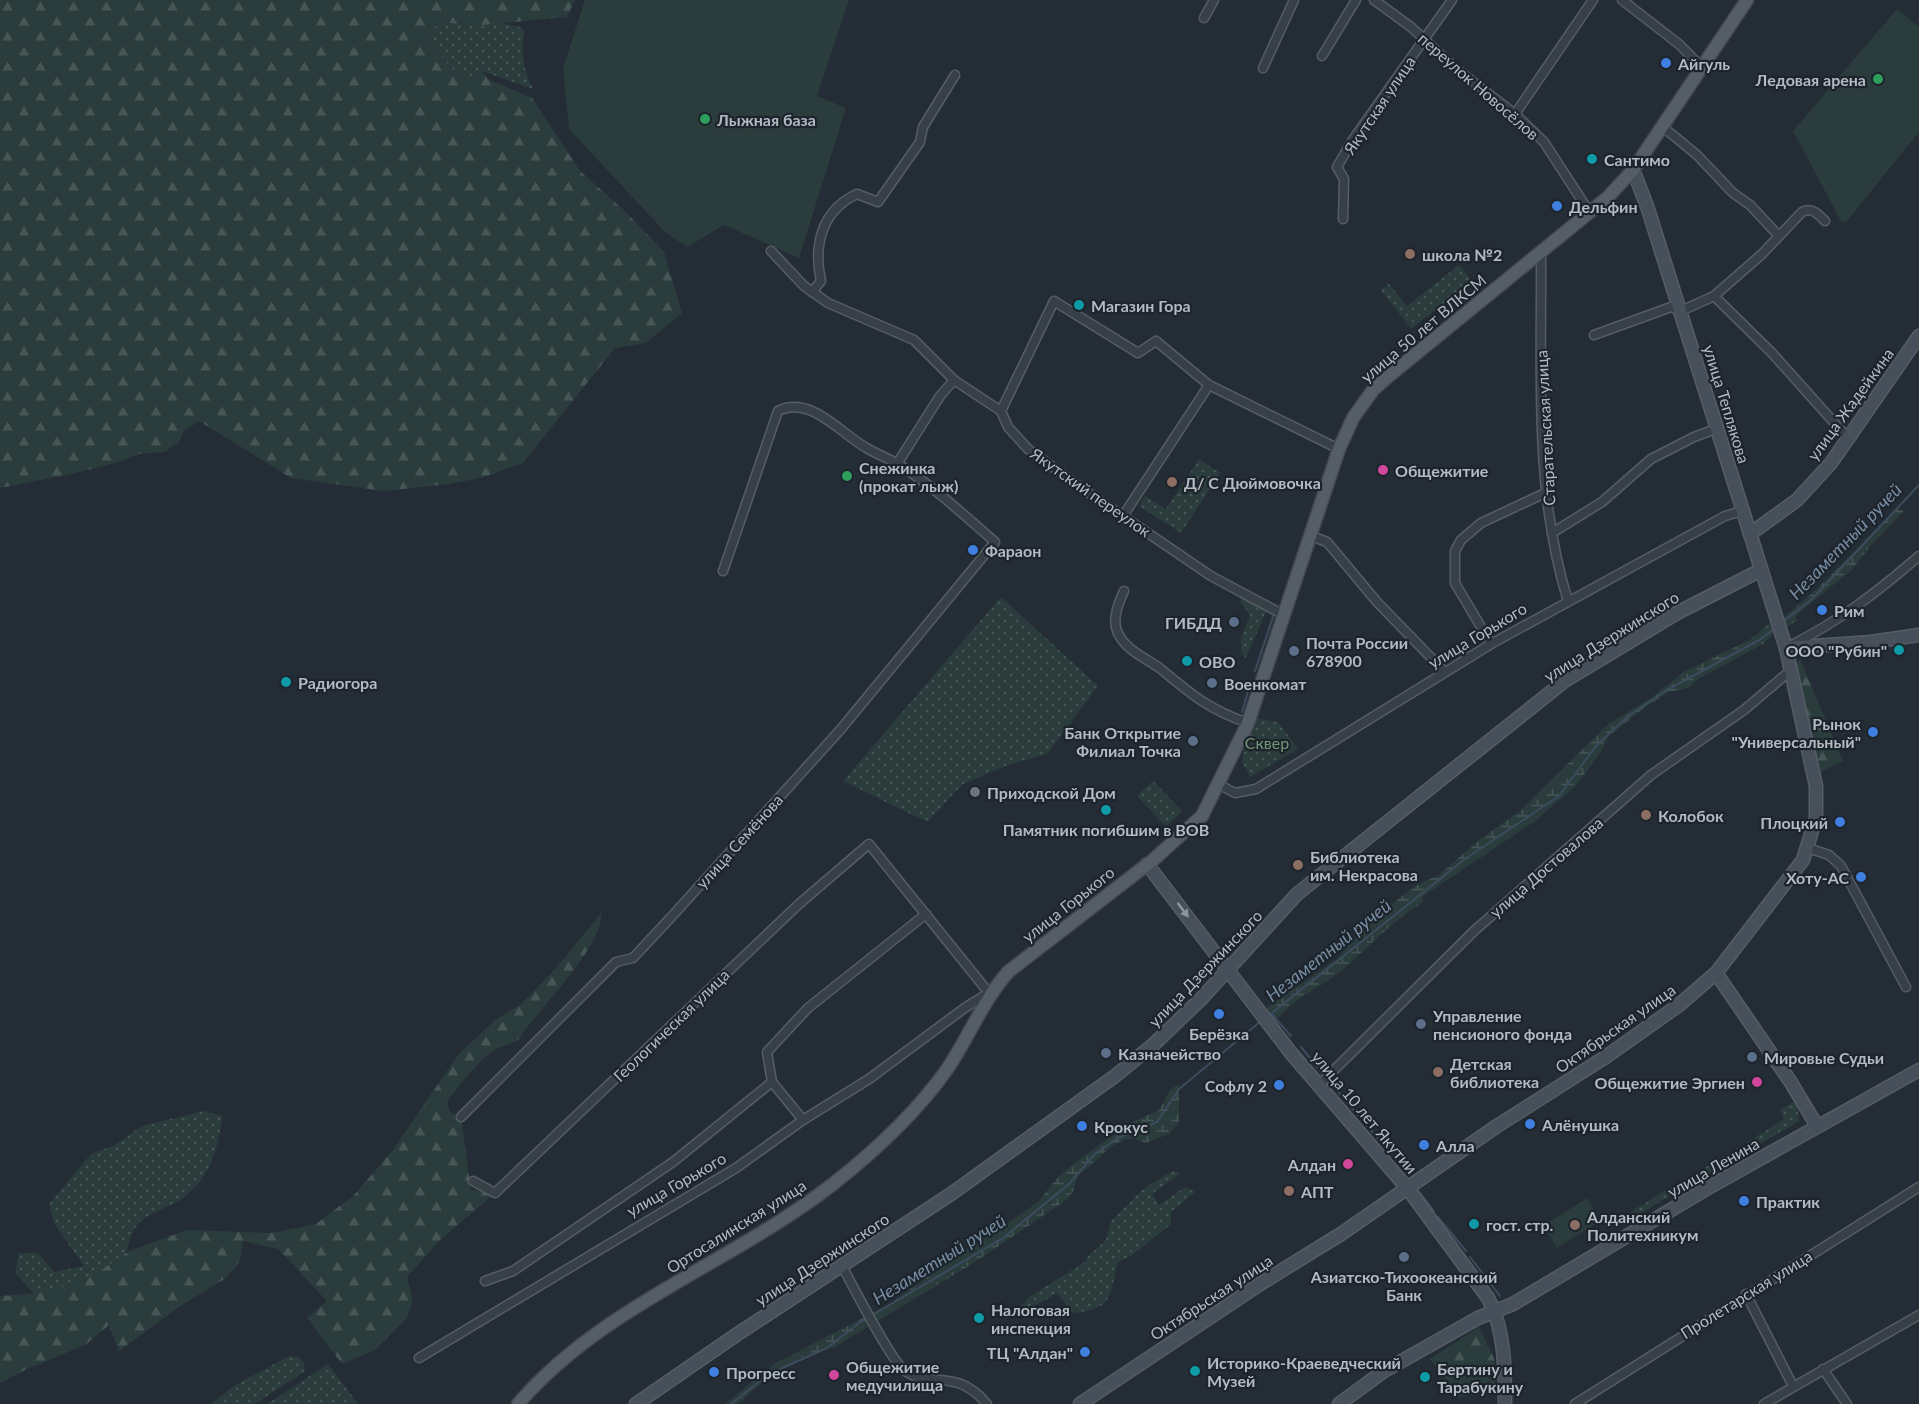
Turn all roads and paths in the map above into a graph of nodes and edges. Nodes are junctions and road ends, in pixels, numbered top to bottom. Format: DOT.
graph roads {
  1 [pos="1214,0"];
  2 [pos="1294,0"];
  3 [pos="1356,0"];
  4 [pos="1374,0"];
  5 [pos="1452,0"];
  6 [pos="1593,0"];
  7 [pos="1622,0"];
  8 [pos="1747,0"];
  9 [pos="1204,18"];
  10 [pos="1424,40"];
  11 [pos="1322,56"];
  12 [pos="1263,68"];
  13 [pos="1703,69"];
  14 [pos="955,75"];
  15 [pos="1515,114"];
  16 [pos="1663,127"];
  17 [pos="1634,170"];
  18 [pos="1590,213"];
  19 [pos="1343,219"];
  20 [pos="1825,220"];
  21 [pos="1778,235"];
  22 [pos="771,251"];
  23 [pos="1541,252"];
  24 [pos="812,292"];
  25 [pos="1714,296"];
  26 [pos="1681,311"];
  27 [pos="1594,335"];
  28 [pos="1919,336"];
  29 [pos="954,380"];
  30 [pos="1209,386"];
  31 [pos="1001,411"];
  32 [pos="1718,429"];
  33 [pos="1847,437"];
  34 [pos="1339,449"];
  35 [pos="897,464"];
  36 [pos="1545,493"];
  37 [pos="1742,511"];
  38 [pos="1123,516"];
  39 [pos="1552,533"];
  40 [pos="1750,534"];
  41 [pos="1309,535"];
  42 [pos="1919,555"];
  43 [pos="1761,570"];
  44 [pos="723,571"];
  45 [pos="1124,591"];
  46 [pos="1568,601"];
  47 [pos="1282,614"];
  48 [pos="1919,635"];
  49 [pos="1491,644"];
  50 [pos="1786,648"];
  51 [pos="1790,671"];
  52 [pos="1445,672"];
  53 [pos="1248,723"];
  54 [pos="1218,784"];
  55 [pos="1808,848"];
  56 [pos="1147,864"];
  57 [pos="926,914"];
  58 [pos="1228,969"];
  59 [pos="1716,973"];
  60 [pos="1906,987"];
  61 [pos="989,993"];
  62 [pos="1919,1070"];
  63 [pos="772,1082"];
  64 [pos="1320,1084"];
  65 [pos="461,1117"];
  66 [pos="803,1120"];
  67 [pos="1817,1126"];
  68 [pos="473,1180"];
  69 [pos="1919,1187"];
  70 [pos="1408,1189"];
  71 [pos="842,1266"];
  72 [pos="485,1281"];
  73 [pos="1746,1294"];
  74 [pos="1495,1311"];
  75 [pos="1919,1315"];
  76 [pos="418,1358"];
  77 [pos="1823,1369"];
  78 [pos="1793,1386"];
  79 [pos="518,1404"];
  80 [pos="636,1404"];
  81 [pos="987,1404"];
  82 [pos="1080,1404"];
  83 [pos="1339,1404"];
  84 [pos="1505,1404"];
  85 [pos="1575,1404"];
  86 [pos="1764,1404"];
  87 [pos="1847,1404"];
  1 -- 9 [label="street"];
  2 -- 12 [label="street"];
  3 -- 11 [label="street"];
  4 -- 10 [label="street, переулок Новосёлов"];
  5 -- 10 [label="street, Якутская улица"];
  6 -- 15 [label="street"];
  7 -- 13 [label="street"];
  8 -- 13 [label="main road, улица 50 лет ВЛКСМ"];
  10 -- 15 [label="street, переулок Новосёлов"];
  10 -- 19 [label="street, Якутская улица"];
  13 -- 16 [label="main road, улица 50 лет ВЛКСМ"];
  14 -- 24 [label="street"];
  15 -- 18 [label="street, переулок Новосёлов"];
  16 -- 17 [label="main road, улица 50 лет ВЛКСМ"];
  16 -- 21 [label="street"];
  17 -- 18 [label="main road, улица 50 лет ВЛКСМ"];
  17 -- 26 [label="main road, улица Теплякова"];
  18 -- 23 [label="main road, улица 50 лет ВЛКСМ"];
  20 -- 21 [label="street"];
  21 -- 25 [label="street"];
  22 -- 24 [label="street, Якутский переулок"];
  23 -- 34 [label="main road, улица 50 лет ВЛКСМ"];
  23 -- 36 [label="street, Старательская улица"];
  24 -- 29 [label="street, Якутский переулок"];
  25 -- 26 [label="street"];
  25 -- 33 [label="street"];
  26 -- 27 [label="street"];
  26 -- 32 [label="main road, улица Теплякова"];
  28 -- 33 [label="main road, улица Жадейкина"];
  29 -- 31 [label="street, Якутский переулок"];
  29 -- 35 [label="street"];
  30 -- 31 [label="street"];
  30 -- 34 [label="street"];
  30 -- 38 [label="street"];
  31 -- 38 [label="street, Якутский переулок"];
  32 -- 37 [label="main road, улица Теплякова"];
  32 -- 39 [label="street"];
  33 -- 40 [label="main road, улица Жадейкина"];
  34 -- 41 [label="main road, улица 50 лет ВЛКСМ"];
  35 -- 44 [label="street"];
  35 -- 65 [label="street, улица Семёнова"];
  36 -- 39 [label="street, Старательская улица"];
  36 -- 49 [label="street"];
  37 -- 40 [label="main road, улица Теплякова"];
  37 -- 46 [label="street, улица Горького"];
  38 -- 47 [label="street, Якутский переулок"];
  39 -- 46 [label="street, Старательская улица"];
  40 -- 43 [label="main road, улица Теплякова"];
  41 -- 47 [label="main road, улица 50 лет ВЛКСМ"];
  41 -- 52 [label="street"];
  42 -- 50 [label="street"];
  43 -- 50 [label="main road, улица Теплякова"];
  43 -- 58 [label="main road, улица Дзержинского"];
  45 -- 53 [label="street"];
  46 -- 49 [label="street, улица Горького"];
  47 -- 53 [label="main road, улица 50 лет ВЛКСМ"];
  48 -- 50 [label="main road"];
  49 -- 52 [label="street, улица Горького"];
  50 -- 51 [label="main road, Октябрьская улица"];
  51 -- 55 [label="main road, Октябрьская улица"];
  51 -- 64 [label="street, улица Достовалова"];
  52 -- 54 [label="street, улица Горького"];
  53 -- 54 [label="main road, улица 50 лет ВЛКСМ"];
  54 -- 56 [label="main road, улица Горького"];
  55 -- 59 [label="main road, Октябрьская улица"];
  55 -- 60 [label="street"];
  56 -- 58 [label="main road, улица 10 лет Якутии, one-way"];
  56 -- 61 [label="main road, улица Горького"];
  57 -- 61 [label="street"];
  57 -- 63 [label="street"];
  57 -- 68 [label="street, Геологическая улица"];
  58 -- 64 [label="main road, улица 10 лет Якутии"];
  58 -- 71 [label="main road, улица Дзержинского"];
  59 -- 67 [label="main road"];
  59 -- 70 [label="main road, Октябрьская улица"];
  61 -- 66 [label="street, улица Горького"];
  61 -- 79 [label="main road, Ортосалинская улица"];
  62 -- 67 [label="main road, улица Ленина"];
  63 -- 66 [label="street"];
  63 -- 72 [label="street"];
  64 -- 70 [label="main road, улица 10 лет Якутии"];
  66 -- 76 [label="street, улица Горького"];
  67 -- 74 [label="main road, улица Ленина"];
  69 -- 73 [label="street, Пролетарская улица"];
  70 -- 74 [label="main road, улица 10 лет Якутии"];
  70 -- 82 [label="main road, Октябрьская улица"];
  71 -- 80 [label="main road, улица Дзержинского"];
  71 -- 81 [label="street"];
  73 -- 78 [label="street"];
  73 -- 85 [label="street, Пролетарская улица"];
  74 -- 83 [label="main road, улица Ленина"];
  74 -- 84 [label="main road, улица 10 лет Якутии"];
  75 -- 77 [label="street"];
  77 -- 78 [label="street"];
  77 -- 87 [label="street"];
  78 -- 86 [label="street"];
}
